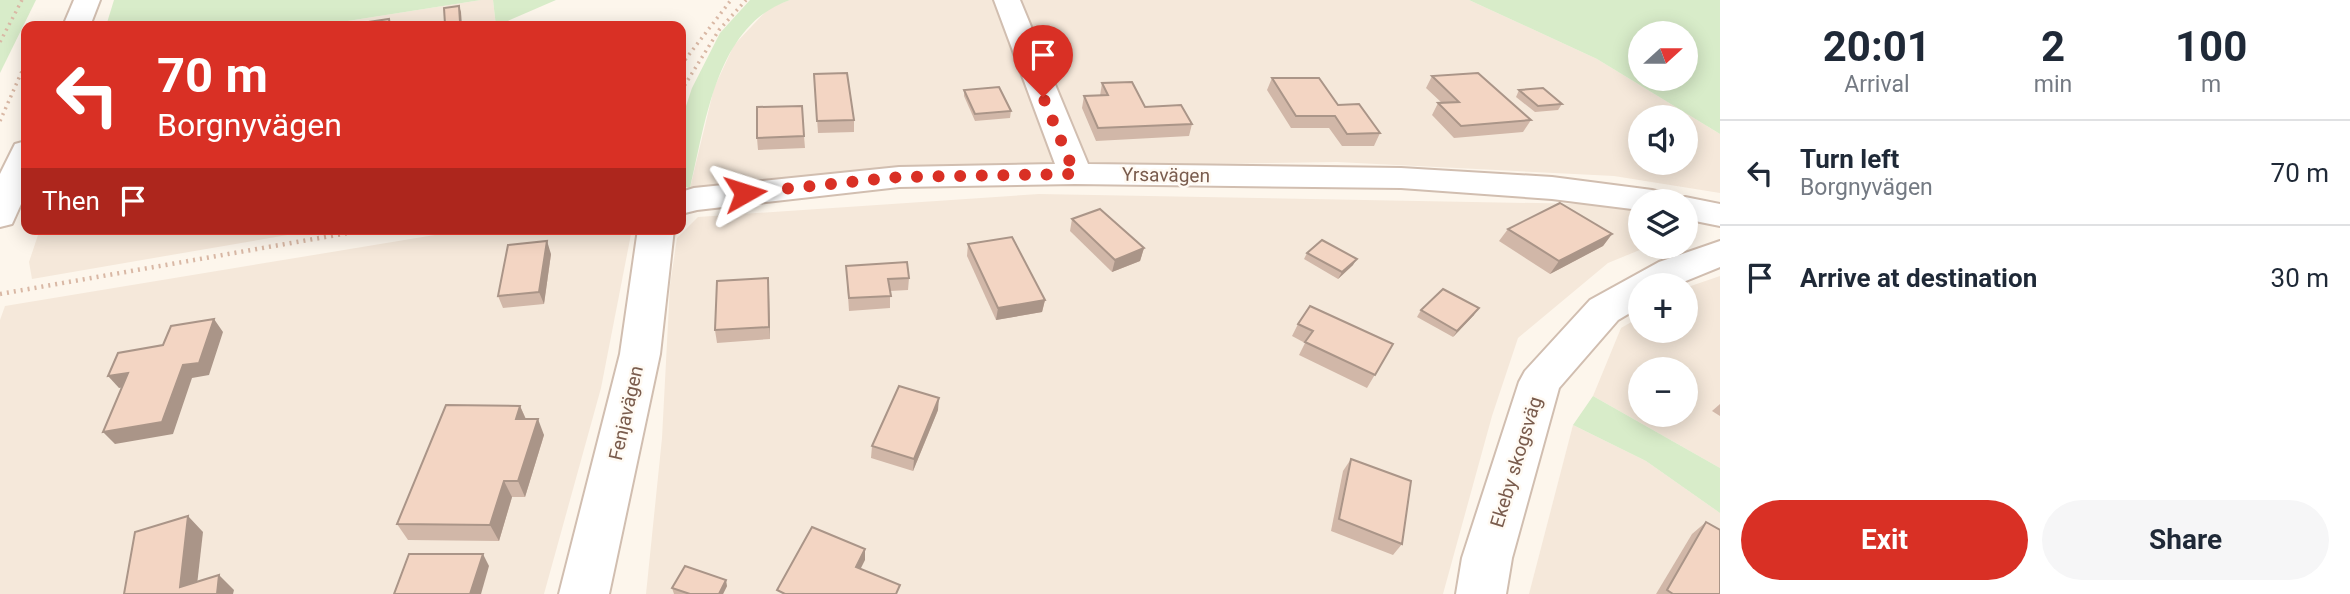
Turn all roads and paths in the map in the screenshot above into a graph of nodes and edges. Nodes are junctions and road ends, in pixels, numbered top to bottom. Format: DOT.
graph roads {
  1 [pos="22,0"];
  2 [pos="87,0"];
  3 [pos="731,0"];
  4 [pos="746,0"];
  5 [pos="1007,0"];
  6 [pos="79,21"];
  7 [pos="0,42"];
  8 [pos="686,58"];
  9 [pos="21,73"];
  10 [pos="686,83"];
  11 [pos="0,121"];
  12 [pos="21,164"];
  13 [pos="1075,174"];
  14 [pos="1628,198"];
  15 [pos="686,201"];
  16 [pos="1698,211"];
  17 [pos="1720,215"];
  18 [pos="0,216"];
  19 [pos="337,235"];
  20 [pos="655,235"];
  21 [pos="1720,253"];
  22 [pos="1668,273"];
  23 [pos="0,294"];
  24 [pos="1628,296"];
  25 [pos="584,594"];
  26 [pos="1481,594"];
  1 -- 7 [label="path"];
  2 -- 6 [label="street"];
  3 -- 8 [label="path"];
  4 -- 10 [label="path"];
  5 -- 13 [label="street"];
  9 -- 11 [label="path"];
  12 -- 18 [label="street"];
  13 -- 14 [label="street, Yrsavägen"];
  13 -- 15 [label="street, Yrsavägen"];
  16 -- 17 [label="street"];
  19 -- 23 [label="path"];
  20 -- 25 [label="street, Fenjavägen"];
  21 -- 22 [label="street"];
  24 -- 26 [label="street, Ekeby skogsväg"];
}
